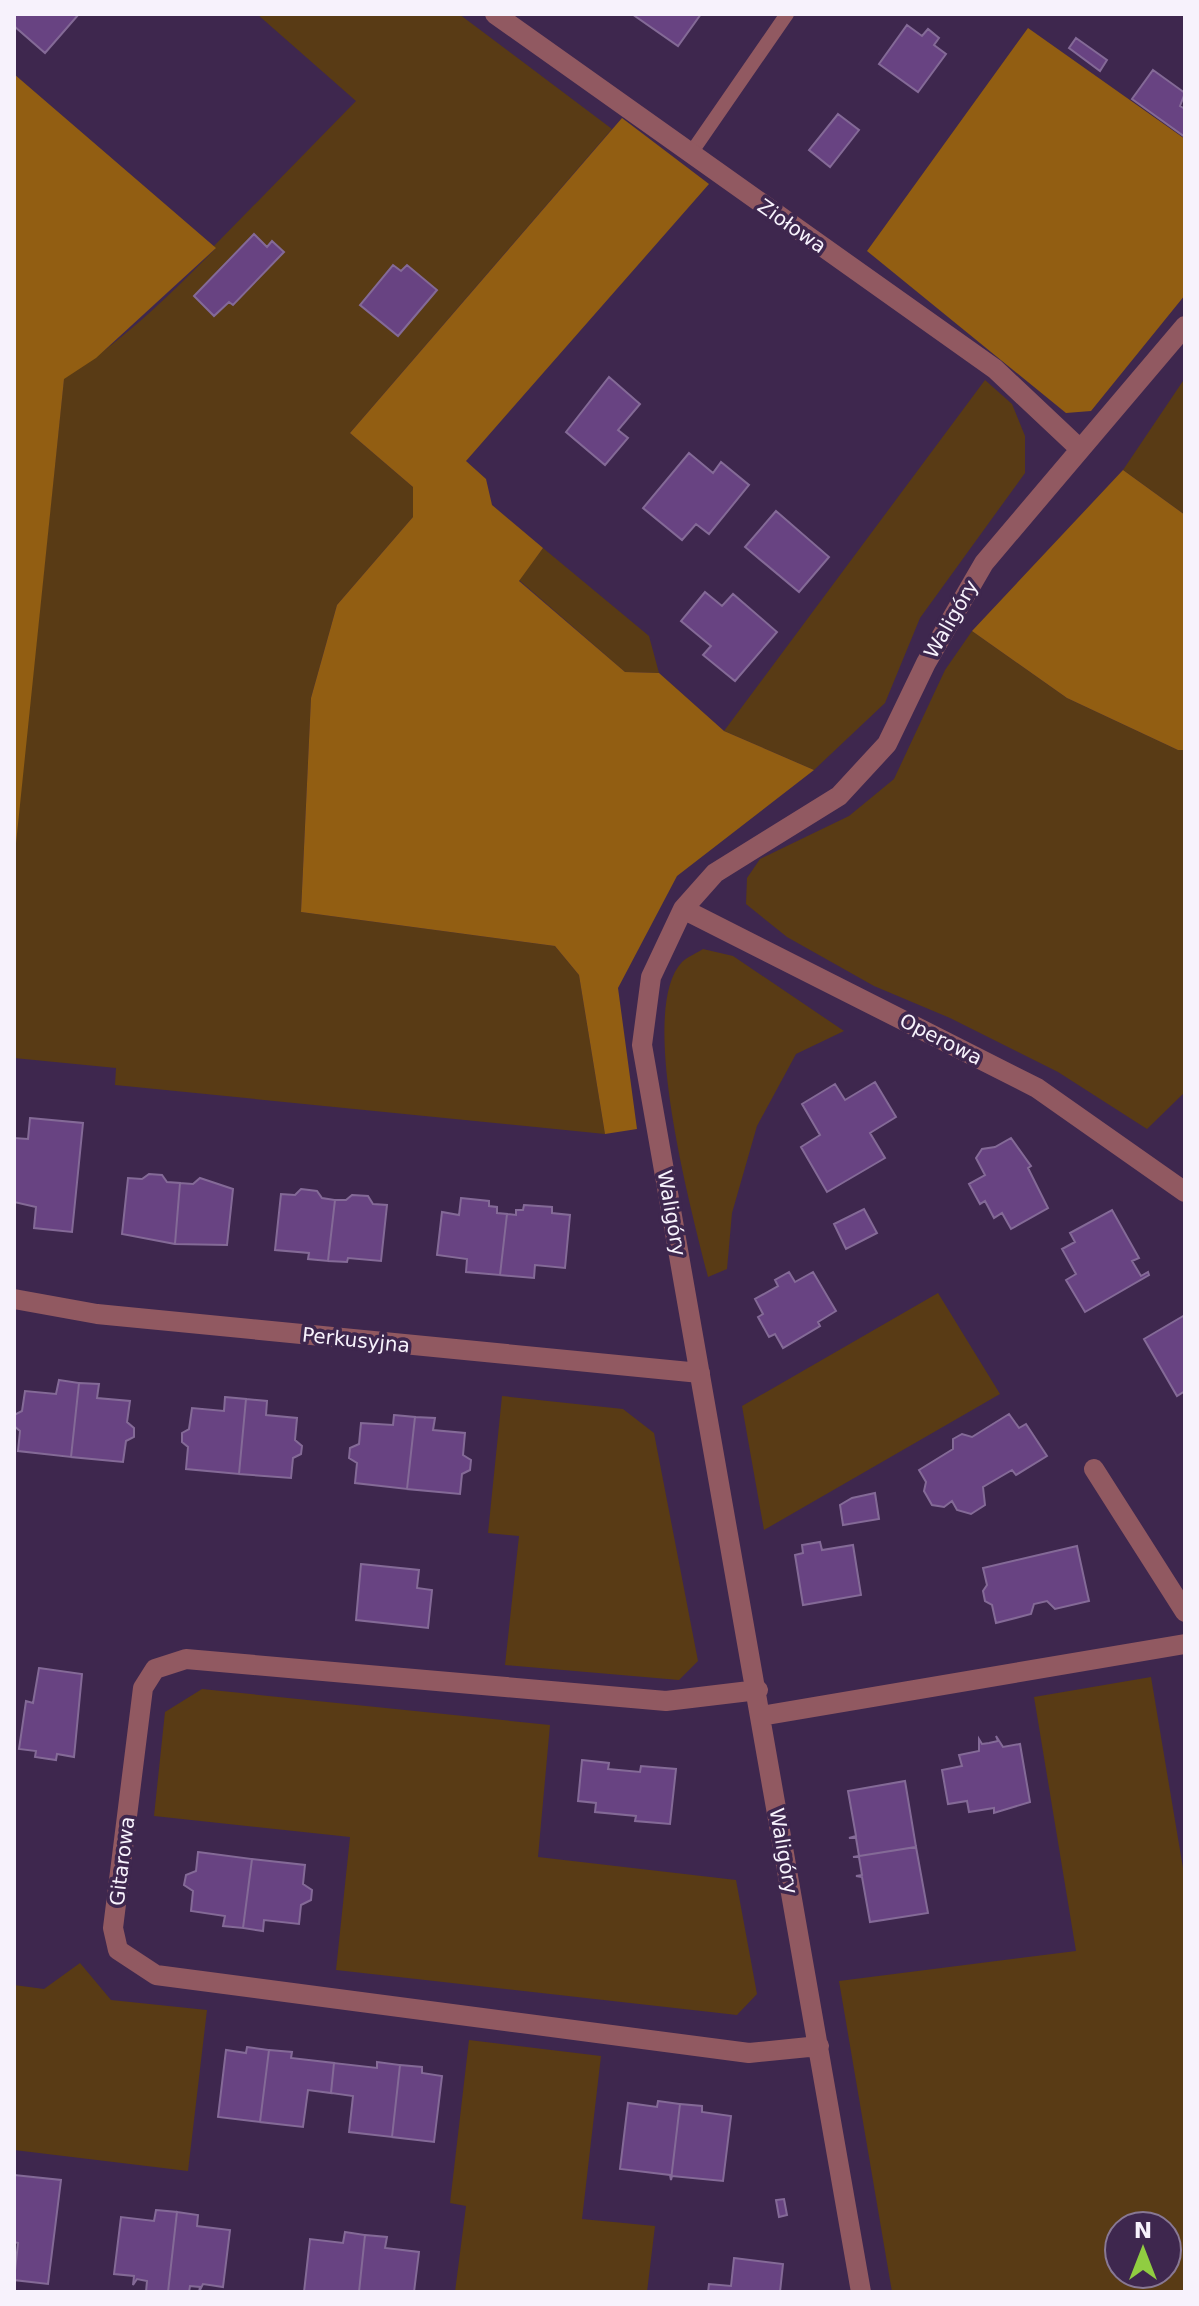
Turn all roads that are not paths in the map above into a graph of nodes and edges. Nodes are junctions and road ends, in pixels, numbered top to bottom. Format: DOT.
graph roads {
  1 [pos="495,14"];
  2 [pos="787,14"];
  3 [pos="691,153"];
  4 [pos="1185,326"];
  5 [pos="1080,449"];
  6 [pos="683,909"];
  7 [pos="1185,1192"];
  8 [pos="14,1299"];
  9 [pos="700,1373"];
  10 [pos="1094,1469"];
  11 [pos="1185,1612"];
  12 [pos="1185,1644"];
  13 [pos="758,1690"];
  14 [pos="761,1716"];
  15 [pos="819,2046"];
  16 [pos="861,2292"];
  1 -- 3 [label="street, Ziołowa"];
  2 -- 3 [label="lane"];
  3 -- 5 [label="street, Ziołowa"];
  4 -- 5 [label="street, Waligóry"];
  5 -- 6 [label="street, Waligóry"];
  6 -- 7 [label="street, Operowa"];
  6 -- 9 [label="street, Waligóry"];
  8 -- 9 [label="street, Perkusyjna"];
  9 -- 13 [label="street, Waligóry"];
  10 -- 11 [label="street"];
  12 -- 14 [label="street"];
  13 -- 14 [label="street, Waligóry"];
  13 -- 15 [label="street, Gitarowa"];
  14 -- 15 [label="street, Waligóry"];
  15 -- 16 [label="street, Waligóry"];
}
